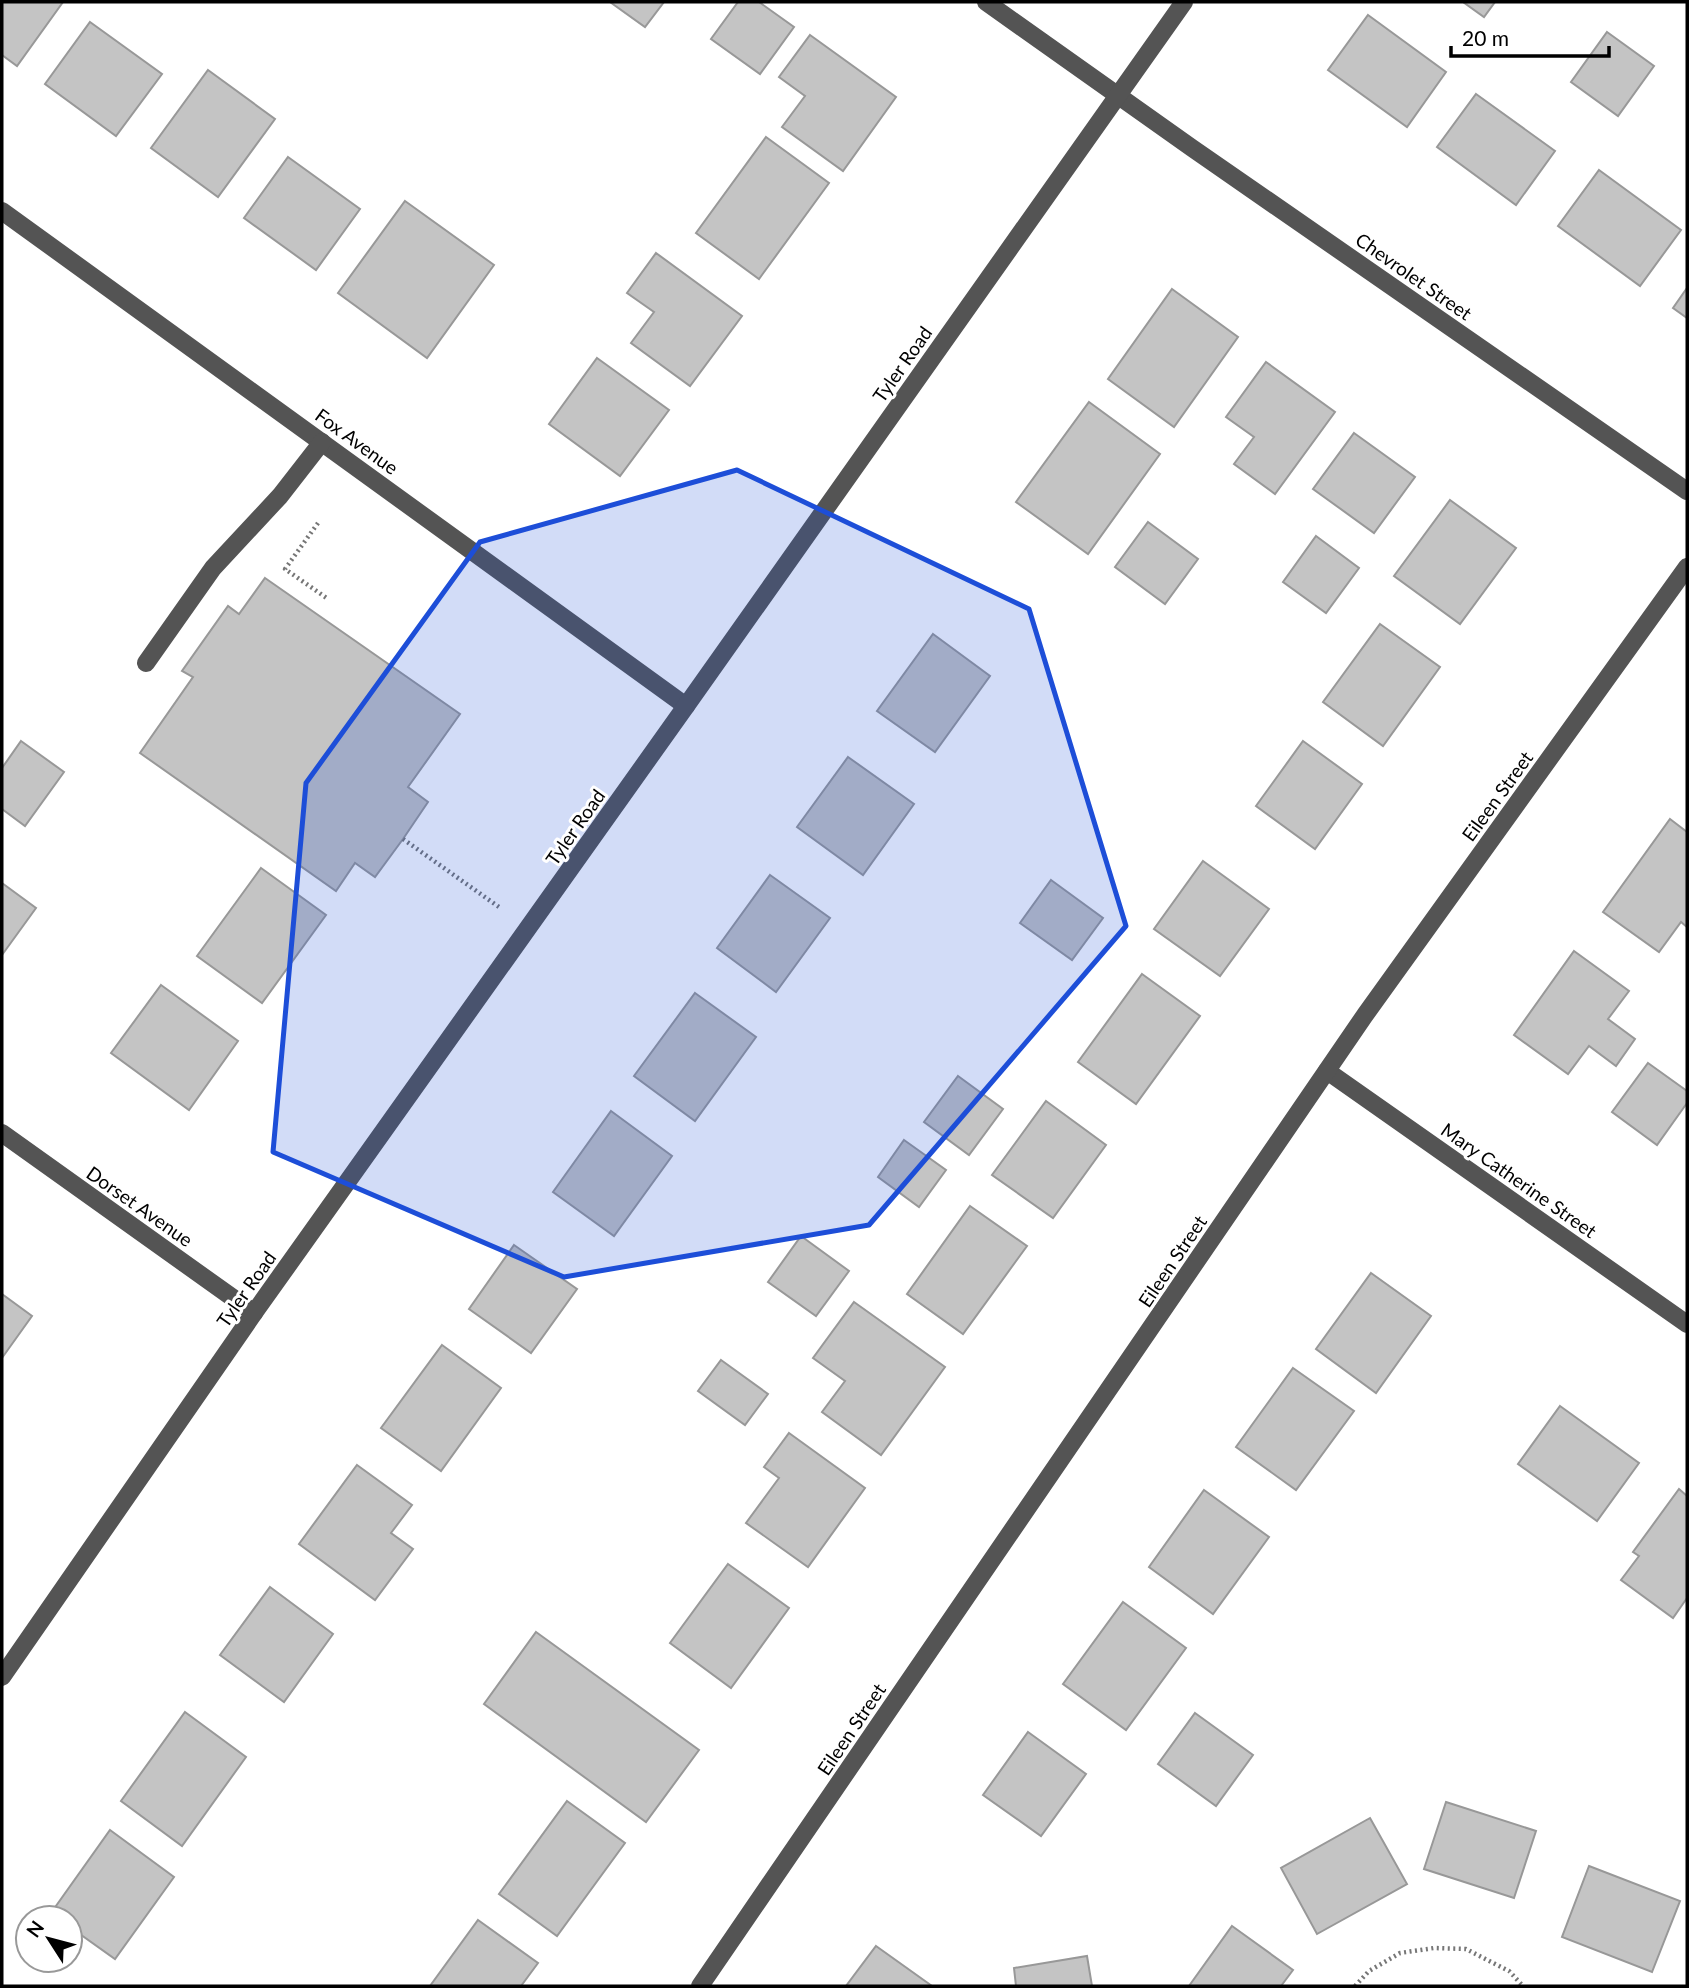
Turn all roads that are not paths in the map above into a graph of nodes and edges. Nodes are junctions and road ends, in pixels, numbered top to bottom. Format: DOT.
graph roads {
  1 [pos="986,2"];
  2 [pos="1184,2"];
  3 [pos="1117,95"];
  4 [pos="2,211"];
  5 [pos="321,442"];
  6 [pos="1687,491"];
  7 [pos="1687,567"];
  8 [pos="146,663"];
  9 [pos="686,706"];
  10 [pos="1327,1070"];
  11 [pos="2,1133"];
  12 [pos="254,1313"];
  13 [pos="1687,1324"];
  14 [pos="2,1677"];
  15 [pos="700,1986"];
  1 -- 3 [label="street, Chevrolet Street"];
  2 -- 3 [label="street, Tyler Road"];
  3 -- 6 [label="street, Chevrolet Street"];
  3 -- 9 [label="street, Tyler Road"];
  4 -- 5 [label="street, Fox Avenue"];
  5 -- 8 [label="street"];
  5 -- 9 [label="street, Fox Avenue"];
  7 -- 10 [label="street, Eileen Street"];
  9 -- 12 [label="street, Tyler Road"];
  10 -- 13 [label="street, Mary Catherine Street"];
  10 -- 15 [label="street, Eileen Street"];
  11 -- 12 [label="street, Dorset Avenue"];
  12 -- 14 [label="street, Tyler Road"];
}
